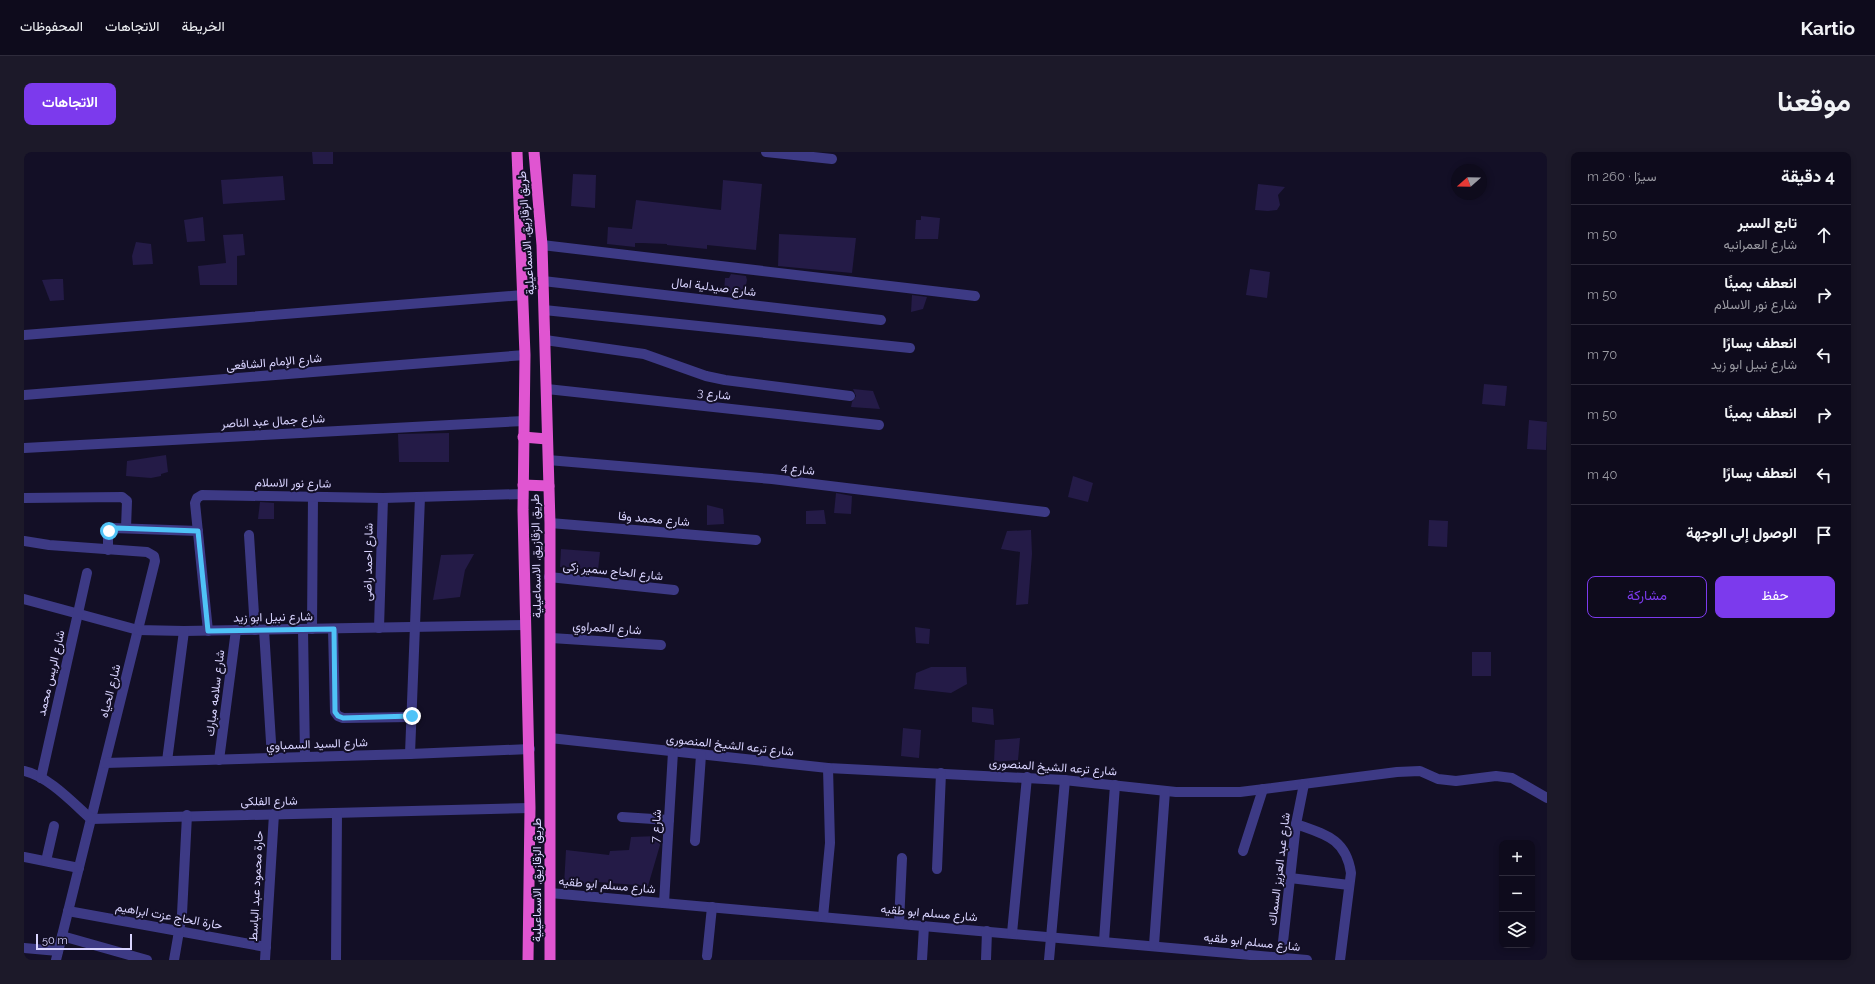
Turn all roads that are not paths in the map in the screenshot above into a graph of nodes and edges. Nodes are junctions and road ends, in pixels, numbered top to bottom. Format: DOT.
graph roads {
  1 [pos="517,152"];
  2 [pos="534,152"];
  3 [pos="766,152"];
  4 [pos="832,159"];
  5 [pos="542,245"];
  6 [pos="544,281"];
  7 [pos="523,295"];
  8 [pos="974,296"];
  9 [pos="544,310"];
  10 [pos="881,320"];
  11 [pos="24,334"];
  12 [pos="545,340"];
  13 [pos="910,348"];
  14 [pos="525,355"];
  15 [pos="547,389"];
  16 [pos="24,395"];
  17 [pos="850,396"];
  18 [pos="524,421"];
  19 [pos="879,425"];
  20 [pos="523,437"];
  21 [pos="548,439"];
  22 [pos="24,448"];
  23 [pos="548,460"];
  24 [pos="548,486"];
  25 [pos="523,489"];
  26 [pos="313,495"];
  27 [pos="420,497"];
  28 [pos="24,498"];
  29 [pos="383,498"];
  30 [pos="1045,512"];
  31 [pos="550,523"];
  32 [pos="126,528"];
  33 [pos="198,531"];
  34 [pos="249,535"];
  35 [pos="756,540"];
  36 [pos="24,541"];
  37 [pos="108,550"];
  38 [pos="87,573"];
  39 [pos="549,577"];
  40 [pos="674,590"];
  41 [pos="24,599"];
  42 [pos="78,614"];
  43 [pos="526,625"];
  44 [pos="415,627"];
  45 [pos="379,628"];
  46 [pos="307,629"];
  47 [pos="334,629"];
  48 [pos="138,630"];
  49 [pos="236,630"];
  50 [pos="259,630"];
  51 [pos="184,631"];
  52 [pos="208,631"];
  53 [pos="551,638"];
  54 [pos="661,645"];
  55 [pos="412,716"];
  56 [pos="550,738"];
  57 [pos="530,748"];
  58 [pos="673,752"];
  59 [pos="410,754"];
  60 [pos="701,755"];
  61 [pos="305,757"];
  62 [pos="272,758"];
  63 [pos="219,760"];
  64 [pos="167,761"];
  65 [pos="105,764"];
  66 [pos="828,768"];
  67 [pos="24,771"];
  68 [pos="941,773"];
  69 [pos="41,778"];
  70 [pos="1027,778"];
  71 [pos="1065,780"];
  72 [pos="1304,784"];
  73 [pos="1116,785"];
  74 [pos="1263,789"];
  75 [pos="1165,791"];
  76 [pos="1547,798"];
  77 [pos="530,808"];
  78 [pos="337,813"];
  79 [pos="274,814"];
  80 [pos="187,815"];
  81 [pos="622,817"];
  82 [pos="91,819"];
  83 [pos="669,820"];
  84 [pos="1296,824"];
  85 [pos="54,826"];
  86 [pos="695,841"];
  87 [pos="1243,851"];
  88 [pos="24,857"];
  89 [pos="902,858"];
  90 [pos="46,862"];
  91 [pos="79,868"];
  92 [pos="937,868"];
  93 [pos="1290,878"];
  94 [pos="1349,886"];
  95 [pos="550,893"];
  96 [pos="664,902"];
  97 [pos="712,907"];
  98 [pos="68,911"];
  99 [pos="823,917"];
  100 [pos="899,923"];
  101 [pos="924,926"];
  102 [pos="988,931"];
  103 [pos="180,932"];
  104 [pos="1012,933"];
  105 [pos="62,936"];
  106 [pos="1050,937"];
  107 [pos="1104,941"];
  108 [pos="1154,945"];
  109 [pos="266,947"];
  110 [pos="24,948"];
  111 [pos="57,956"];
  112 [pos="707,956"];
  113 [pos="1281,959"];
  114 [pos="147,960"];
  115 [pos="174,960"];
  116 [pos="265,960"];
  117 [pos="336,960"];
  118 [pos="528,960"];
  119 [pos="550,960"];
  120 [pos="922,960"];
  121 [pos="986,960"];
  122 [pos="1049,960"];
  123 [pos="1307,960"];
  124 [pos="1340,960"];
  1 -- 7 [label="highway, طريق الزقازيق, الاسماعيلية"];
  2 -- 5 [label="highway, طريق الزقازيق, الاسماعيلية"];
  3 -- 4 [label="street"];
  5 -- 6 [label="highway, طريق الزقازيق, الاسماعيلية"];
  5 -- 8 [label="street"];
  6 -- 9 [label="highway, طريق الزقازيق, الاسماعيلية"];
  6 -- 10 [label="street, شارع صيدلية امال"];
  7 -- 11 [label="street"];
  7 -- 14 [label="highway, طريق الزقازيق, الاسماعيلية"];
  9 -- 12 [label="highway, طريق الزقازيق, الاسماعيلية"];
  9 -- 13 [label="street"];
  12 -- 15 [label="highway, طريق الزقازيق, الاسماعيلية"];
  12 -- 17 [label="street"];
  14 -- 16 [label="street, شارع الإمام الشافعى"];
  14 -- 18 [label="highway, طريق الزقازيق, الاسماعيلية"];
  15 -- 19 [label="street, شارع 3"];
  15 -- 21 [label="highway, طريق الزقازيق, الاسماعيلية"];
  18 -- 20 [label="highway, طريق الزقازيق, الاسماعيلية"];
  18 -- 22 [label="street, شارع جمال عبد الناصر"];
  20 -- 21 [label="highway"];
  20 -- 25 [label="highway, طريق الزقازيق, الاسماعيلية"];
  21 -- 23 [label="highway, طريق الزقازيق, الاسماعيلية"];
  23 -- 24 [label="highway, طريق الزقازيق, الاسماعيلية"];
  23 -- 30 [label="street, شارع 4"];
  24 -- 25 [label="highway"];
  24 -- 31 [label="highway, طريق الزقازيق, الاسماعيلية"];
  25 -- 27 [label="street, شارع نور الاسلام"];
  25 -- 43 [label="highway, طريق الزقازيق, الاسماعيلية"];
  26 -- 29 [label="street, شارع نور الاسلام"];
  26 -- 33 [label="street, شارع نور الاسلام"];
  26 -- 46 [label="street"];
  27 -- 29 [label="street, شارع نور الاسلام"];
  27 -- 44 [label="street"];
  28 -- 32 [label="street"];
  29 -- 45 [label="street, شارع احمد راضى"];
  31 -- 35 [label="street, شارع محمد وفا"];
  31 -- 39 [label="highway, طريق الزقازيق, الاسماعيلية"];
  32 -- 33 [label="street"];
  32 -- 37 [label="street"];
  33 -- 52 [label="street, شارع نور الاسلام"];
  34 -- 50 [label="street"];
  36 -- 37 [label="street, شارع الحياه"];
  37 -- 48 [label="street, شارع الحياه"];
  38 -- 42 [label="street, شارع الريس محمد"];
  39 -- 40 [label="street, شارع الحاج سمير زكى"];
  39 -- 53 [label="highway, طريق الزقازيق, الاسماعيلية"];
  41 -- 42 [label="street, شارع نبيل ابو زيد"];
  42 -- 48 [label="street, شارع نبيل ابو زيد"];
  42 -- 69 [label="street, شارع الريس محمد"];
  43 -- 44 [label="street, شارع نبيل ابو زيد"];
  43 -- 57 [label="highway, طريق الزقازيق, الاسماعيلية"];
  44 -- 45 [label="street, شارع نبيل ابو زيد"];
  44 -- 55 [label="street"];
  45 -- 47 [label="street, شارع نبيل ابو زيد"];
  46 -- 47 [label="street, شارع نبيل ابو زيد"];
  46 -- 50 [label="street, شارع نبيل ابو زيد"];
  46 -- 61 [label="street"];
  47 -- 55 [label="street"];
  48 -- 51 [label="street, شارع نبيل ابو زيد"];
  48 -- 65 [label="street, شارع الحياه"];
  49 -- 50 [label="street, شارع نبيل ابو زيد"];
  49 -- 52 [label="street, شارع نبيل ابو زيد"];
  49 -- 63 [label="street, شارع سلامه مبارك"];
  50 -- 62 [label="street"];
  51 -- 52 [label="street, شارع نبيل ابو زيد"];
  51 -- 64 [label="street"];
  53 -- 54 [label="street, شارع الحمراوي"];
  53 -- 56 [label="highway, طريق الزقازيق, الاسماعيلية"];
  55 -- 59 [label="street"];
  56 -- 58 [label="street, شارع ترعه الشيخ المنصورى"];
  56 -- 95 [label="highway, طريق الزقازيق, الاسماعيلية"];
  57 -- 59 [label="street, شارع السيد السمباوي"];
  57 -- 77 [label="highway, طريق الزقازيق, الاسماعيلية"];
  58 -- 60 [label="street, شارع ترعه الشيخ المنصورى"];
  58 -- 83 [label="street, شارع 7"];
  59 -- 61 [label="street, شارع السيد السمباوي"];
  60 -- 66 [label="street, شارع ترعه الشيخ المنصورى"];
  60 -- 86 [label="street"];
  61 -- 62 [label="street, شارع السيد السمباوي"];
  62 -- 63 [label="street, شارع السيد السمباوي"];
  63 -- 64 [label="street, شارع السيد السمباوي"];
  64 -- 65 [label="street, شارع السيد السمباوي"];
  65 -- 82 [label="street, شارع الحياه"];
  66 -- 68 [label="street, شارع ترعه الشيخ المنصورى"];
  66 -- 99 [label="street"];
  67 -- 69 [label="street"];
  68 -- 70 [label="street, شارع ترعه الشيخ المنصورى"];
  68 -- 92 [label="street"];
  69 -- 82 [label="street"];
  70 -- 71 [label="street, شارع ترعه الشيخ المنصورى"];
  70 -- 104 [label="street"];
  71 -- 73 [label="street, شارع ترعه الشيخ المنصورى"];
  71 -- 106 [label="street"];
  72 -- 74 [label="street, شارع ترعه الشيخ المنصورى"];
  72 -- 76 [label="street, شارع ترعه الشيخ المنصورى"];
  72 -- 84 [label="street, شارع عبد العزيز السماك"];
  73 -- 75 [label="street, شارع ترعه الشيخ المنصورى"];
  73 -- 107 [label="street"];
  74 -- 75 [label="street, شارع ترعه الشيخ المنصورى"];
  74 -- 87 [label="street"];
  75 -- 108 [label="street"];
  77 -- 78 [label="street, شارع الفلكى"];
  77 -- 118 [label="highway, طريق الزقازيق, الاسماعيلية"];
  78 -- 79 [label="street, شارع الفلكى"];
  78 -- 117 [label="street"];
  79 -- 80 [label="street, شارع الفلكى"];
  79 -- 109 [label="street, حارة محمود عبد الباسط"];
  80 -- 82 [label="street, شارع الفلكى"];
  80 -- 103 [label="street"];
  81 -- 83 [label="street"];
  82 -- 91 [label="street, شارع الحياه"];
  83 -- 96 [label="street, شارع 7"];
  84 -- 93 [label="street, شارع عبد العزيز السماك"];
  84 -- 94 [label="street"];
  85 -- 90 [label="street"];
  88 -- 90 [label="street"];
  89 -- 100 [label="street"];
  90 -- 91 [label="street"];
  91 -- 98 [label="street, شارع الحياه"];
  93 -- 94 [label="street"];
  93 -- 113 [label="street, شارع عبد العزيز السماك"];
  94 -- 124 [label="street"];
  95 -- 96 [label="street, شارع مسلم ابو طقيه"];
  95 -- 119 [label="highway, طريق الزقازيق, الاسماعيلية"];
  96 -- 97 [label="street, شارع مسلم ابو طقيه"];
  97 -- 99 [label="street, شارع مسلم ابو طقيه"];
  97 -- 112 [label="street"];
  98 -- 103 [label="street, حارة الحاج عزت ابراهيم"];
  98 -- 105 [label="street, شارع الحياه"];
  99 -- 100 [label="street, شارع مسلم ابو طقيه"];
  100 -- 101 [label="street, شارع مسلم ابو طقيه"];
  101 -- 102 [label="street, شارع مسلم ابو طقيه"];
  101 -- 120 [label="street"];
  102 -- 104 [label="street, شارع مسلم ابو طقيه"];
  102 -- 121 [label="street"];
  103 -- 109 [label="street, حارة الحاج عزت ابراهيم"];
  103 -- 115 [label="street"];
  104 -- 106 [label="street, شارع مسلم ابو طقيه"];
  105 -- 111 [label="street, شارع الحياه"];
  105 -- 114 [label="street"];
  106 -- 107 [label="street, شارع مسلم ابو طقيه"];
  106 -- 122 [label="street"];
  107 -- 108 [label="street, شارع مسلم ابو طقيه"];
  108 -- 113 [label="street, شارع مسلم ابو طقيه"];
  109 -- 116 [label="street, حارة محمود عبد الباسط"];
  110 -- 111 [label="street"];
  113 -- 123 [label="street, شارع مسلم ابو طقيه"];
}
